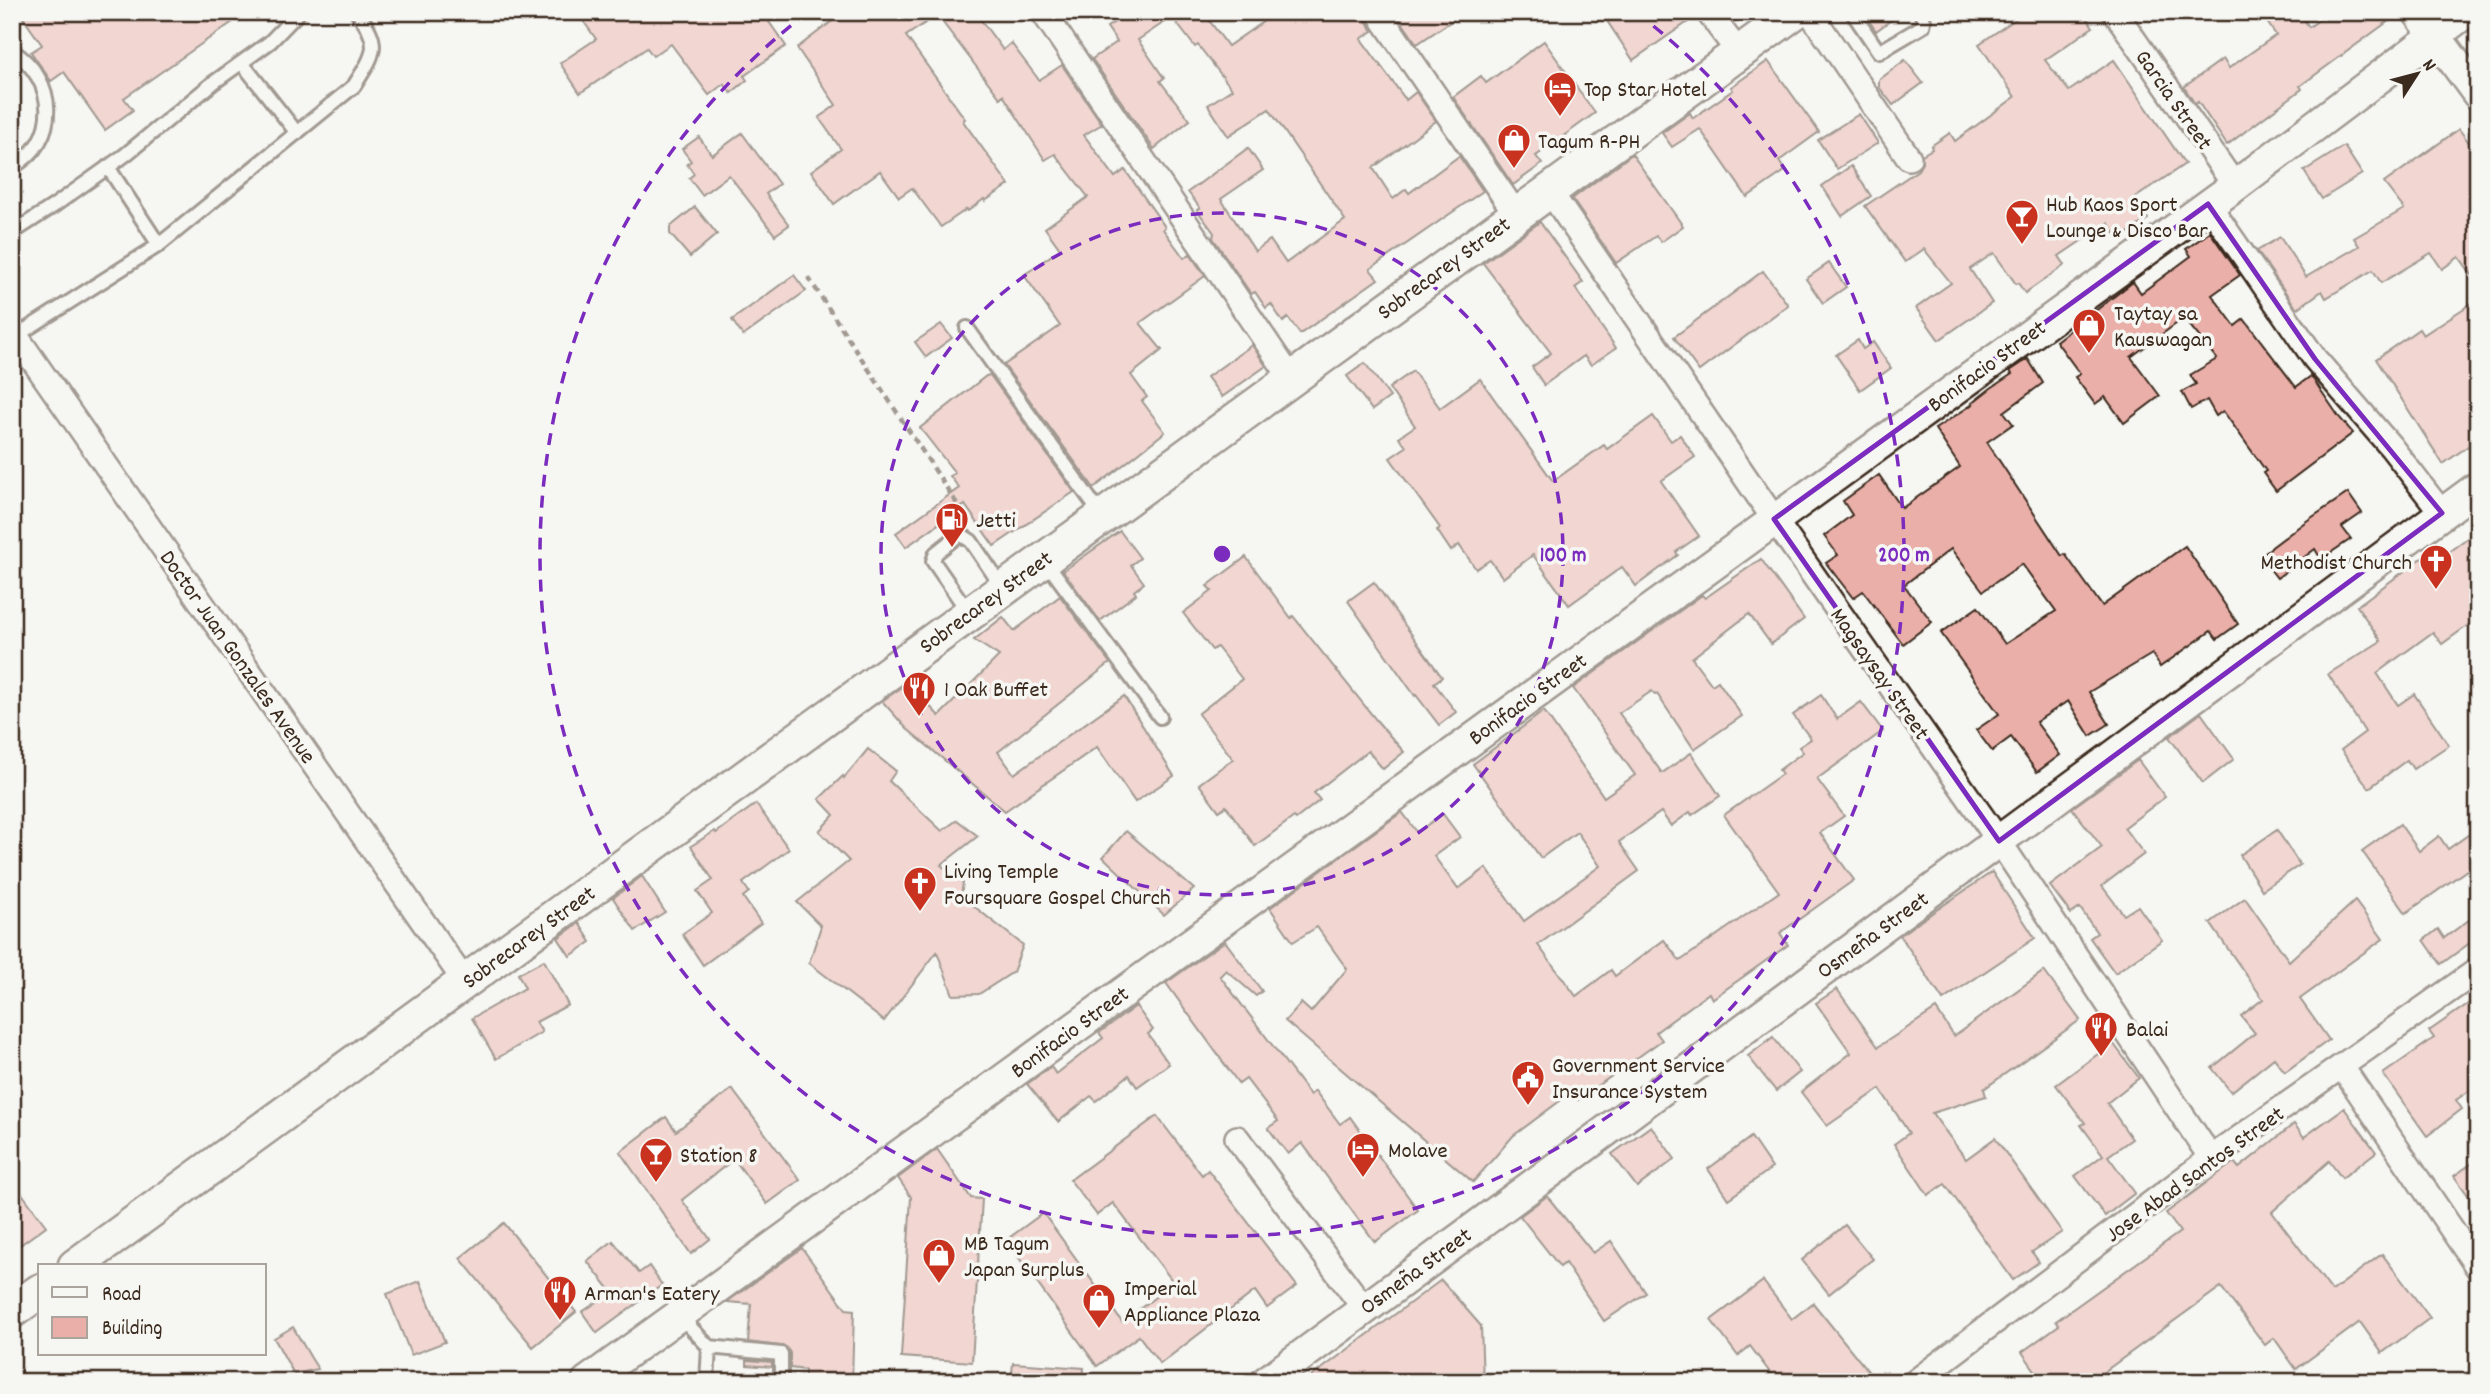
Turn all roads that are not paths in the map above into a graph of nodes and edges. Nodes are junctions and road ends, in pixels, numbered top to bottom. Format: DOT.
graph roads {
  1 [pos="299,12"];
  2 [pos="357,12"];
  3 [pos="1043,12"];
  4 [pos="1378,12"];
  5 [pos="1708,12"];
  6 [pos="1795,12"];
  7 [pos="1810,12"];
  8 [pos="1852,12"];
  9 [pos="1921,12"];
  10 [pos="2115,12"];
  11 [pos="2466,12"];
  12 [pos="2426,24"];
  13 [pos="12,51"];
  14 [pos="1739,53"];
  15 [pos="242,63"];
  16 [pos="2478,94"];
  17 [pos="297,133"];
  18 [pos="1909,158"];
  19 [pos="12,167"];
  20 [pos="107,167"];
  21 [pos="2235,186"];
  22 [pos="1549,190"];
  23 [pos="2208,204"];
  24 [pos="1516,214"];
  25 [pos="12,233"];
  26 [pos="159,245"];
  27 [pos="967,328"];
  28 [pos="14,332"];
  29 [pos="1291,378"];
  30 [pos="2478,487"];
  31 [pos="2442,513"];
  32 [pos="1102,516"];
  33 [pos="1773,519"];
  34 [pos="1044,559"];
  35 [pos="1003,589"];
  36 [pos="969,613"];
  37 [pos="1160,718"];
  38 [pos="1999,841"];
  39 [pos="2477,973"];
  40 [pos="465,982"];
  41 [pos="2343,1067"];
  42 [pos="1237,1138"];
  43 [pos="2211,1158"];
  44 [pos="91,1259"];
  45 [pos="2478,1268"];
  46 [pos="38,1292"];
  47 [pos="1364,1308"];
  48 [pos="12,1311"];
  49 [pos="679,1315"];
  50 [pos="709,1347"];
  51 [pos="587,1382"];
  52 [pos="707,1382"];
  53 [pos="781,1382"];
  54 [pos="1266,1382"];
  55 [pos="1915,1382"];
  1 -- 15 [label="lane"];
  2 -- 17 [label="lane"];
  3 -- 29 [label="street"];
  4 -- 24 [label="street"];
  5 -- 14 [label="street"];
  6 -- 14 [label="main road, Sobrecarey Street"];
  7 -- 18 [label="street"];
  8 -- 9 [label="lane"];
  10 -- 21 [label="street, Garcia Street"];
  11 -- 12 [label="street, Bonifacio Street"];
  12 -- 16 [label="street"];
  12 -- 21 [label="street, Bonifacio Street"];
  13 -- 19 [label="lane"];
  14 -- 22 [label="main road, Sobrecarey Street"];
  15 -- 17 [label="lane"];
  15 -- 20 [label="lane"];
  17 -- 26 [label="lane"];
  20 -- 25 [label="lane"];
  20 -- 26 [label="lane"];
  21 -- 23 [label="street, Bonifacio Street"];
  22 -- 24 [label="main road, Sobrecarey Street"];
  22 -- 33 [label="street, Magsaysay Street"];
  23 -- 31 [label="street"];
  23 -- 33 [label="street, Bonifacio Street"];
  24 -- 29 [label="main road, Sobrecarey Street"];
  26 -- 28 [label="lane"];
  27 -- 32 [label="lane"];
  28 -- 40 [label="street, Doctor Juan Gonzales Avenue"];
  29 -- 32 [label="main road, Sobrecarey Street"];
  30 -- 31 [label="street, Osmeña Street"];
  31 -- 38 [label="street, Osmeña Street"];
  32 -- 34 [label="main road, Sobrecarey Street"];
  33 -- 38 [label="street, Magsaysay Street"];
  33 -- 49 [label="street, Bonifacio Street"];
  34 -- 35 [label="main road, Sobrecarey Street"];
  34 -- 37 [label="lane"];
  35 -- 36 [label="main road, Sobrecarey Street"];
  35 -- 36 [label="lane"];
  36 -- 40 [label="main road, Sobrecarey Street"];
  38 -- 43 [label="street, Magsaysay Street"];
  38 -- 47 [label="street, Osmeña Street"];
  39 -- 41 [label="street, Jose Abad Santos Street"];
  40 -- 44 [label="main road, Sobrecarey Street"];
  41 -- 43 [label="street, Jose Abad Santos Street"];
  41 -- 45 [label="street"];
  42 -- 47 [label="street"];
  43 -- 55 [label="street, Jose Abad Santos Street"];
  46 -- 48 [label="main road"];
  47 -- 54 [label="street, Osmeña Street"];
  49 -- 50 [label="lane"];
  49 -- 51 [label="street, Bonifacio Street"];
  50 -- 52 [label="lane"];
  50 -- 53 [label="lane"];
}
